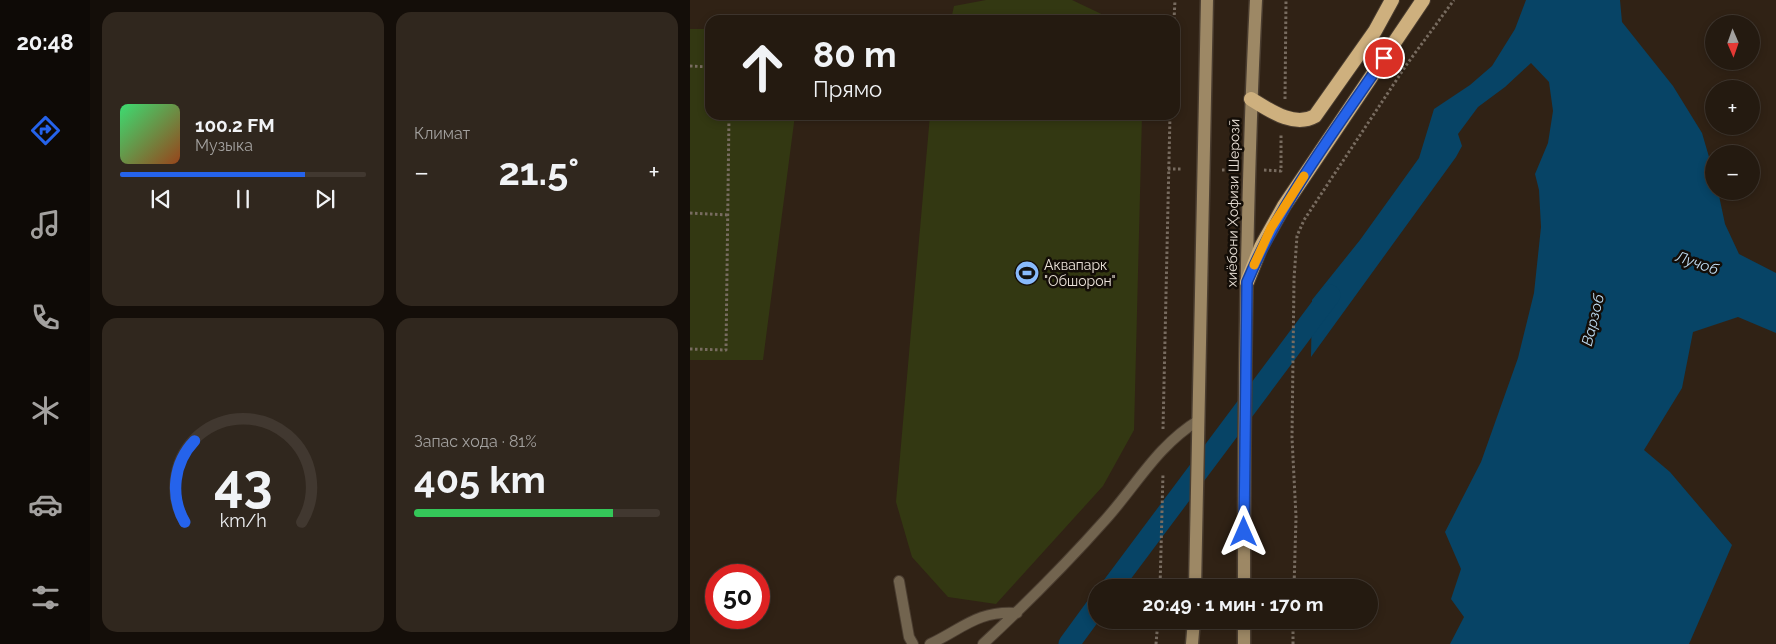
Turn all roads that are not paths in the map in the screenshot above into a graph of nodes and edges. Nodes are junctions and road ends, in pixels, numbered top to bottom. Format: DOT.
graph roads {
  1 [pos="1207,0"];
  2 [pos="1256,0"];
  3 [pos="1392,0"];
  4 [pos="1423,0"];
  5 [pos="1251,99"];
  6 [pos="1247,282"];
  7 [pos="1198,420"];
  8 [pos="1195,579"];
  9 [pos="1244,579"];
  10 [pos="899,581"];
  11 [pos="1017,612"];
  12 [pos="1193,629"];
  13 [pos="1244,629"];
  14 [pos="914,644"];
  15 [pos="930,644"];
  16 [pos="983,644"];
  17 [pos="1192,644"];
  18 [pos="1244,644"];
  1 -- 7 [label="main road"];
  2 -- 5 [label="main road, хиёбони Ҳофизи Шерозӣ"];
  3 -- 5 [label="highway"];
  4 -- 6 [label="highway"];
  5 -- 6 [label="main road, хиёбони Ҳофизи Шерозӣ"];
  6 -- 9 [label="main road, хиёбони Ҳофизи Шерозӣ"];
  7 -- 8 [label="main road"];
  7 -- 11 [label="lane"];
  10 -- 14 [label="lane"];
  11 -- 15 [label="lane"];
  11 -- 16 [label="lane"];
  12 -- 17 [label="main road"];
  13 -- 18 [label="main road"];
}
